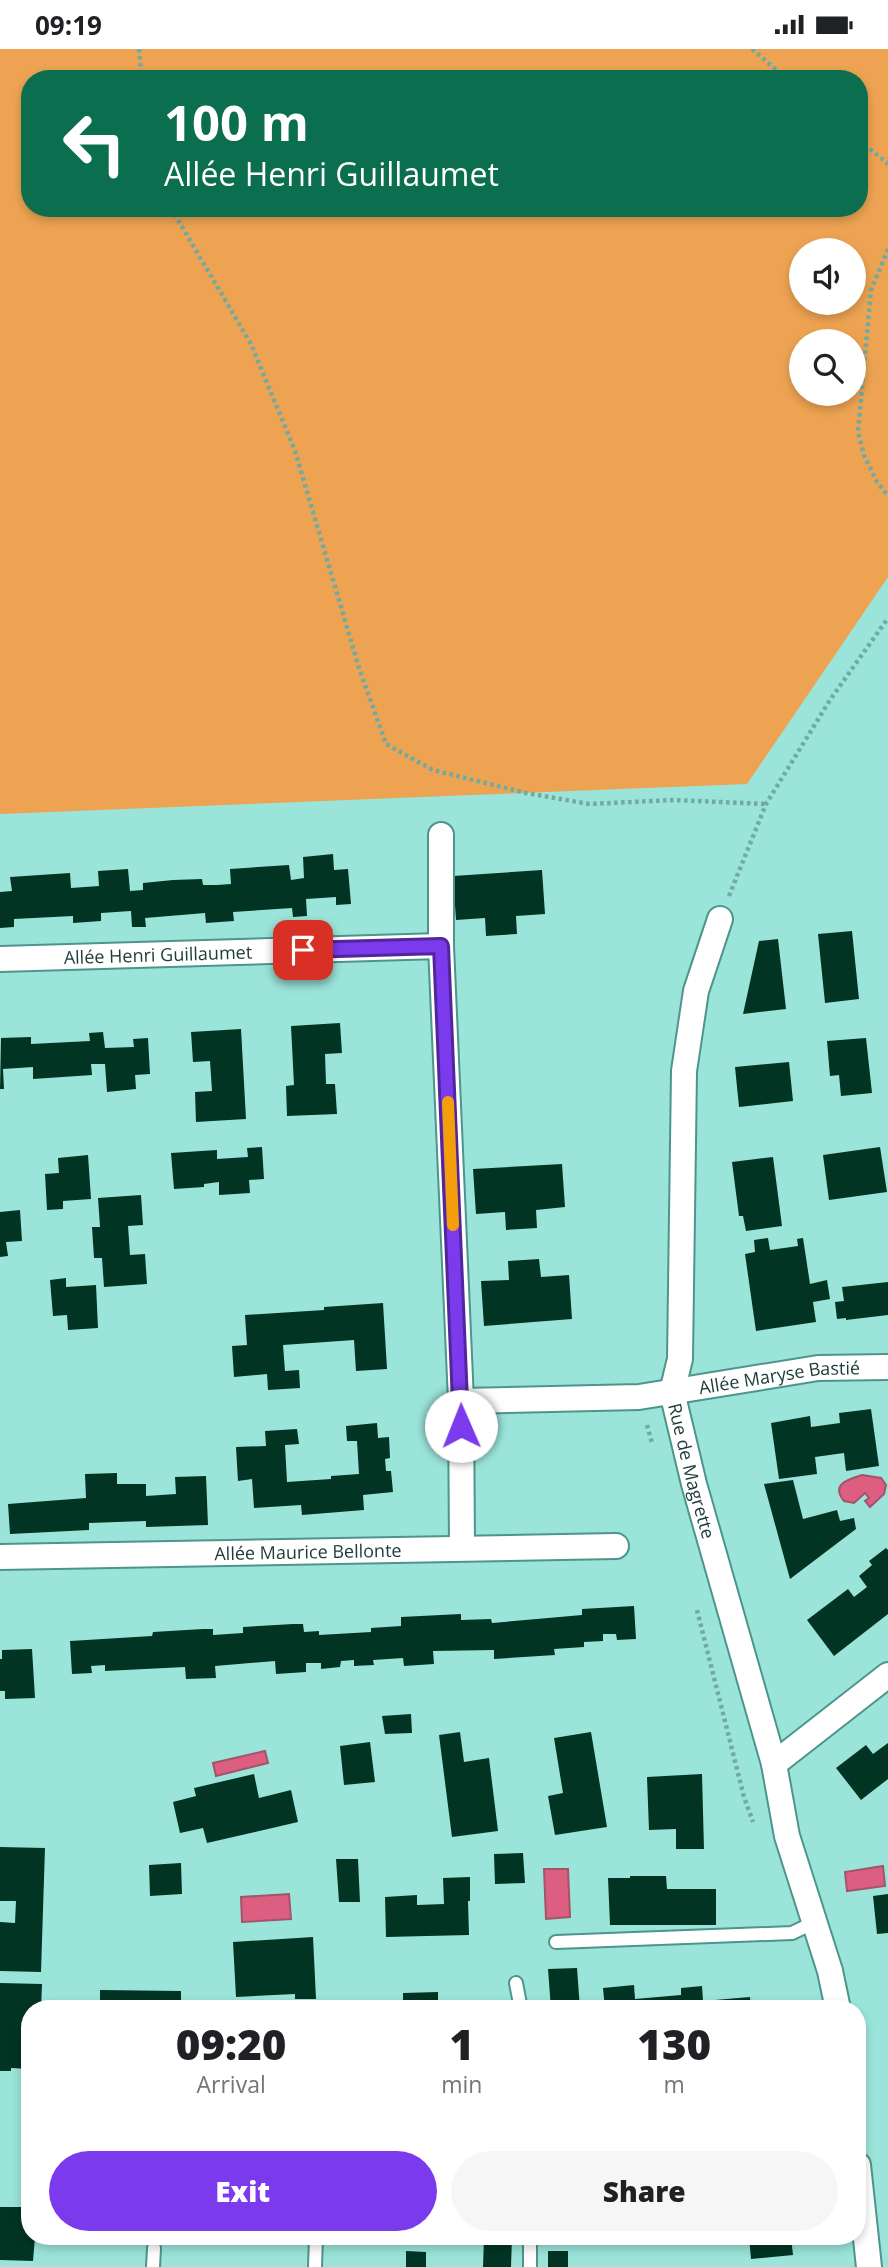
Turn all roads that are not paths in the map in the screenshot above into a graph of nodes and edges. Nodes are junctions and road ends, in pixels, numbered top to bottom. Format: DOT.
graph roads {
  1 [pos="441,835"];
  2 [pos="720,919"];
  3 [pos="441,946"];
  4 [pos="0,959"];
  5 [pos="888,1367"];
  6 [pos="672,1392"];
  7 [pos="461,1401"];
  8 [pos="616,1546"];
  9 [pos="461,1548"];
  10 [pos="0,1557"];
  11 [pos="888,1675"];
  12 [pos="774,1764"];
  13 [pos="813,1923"];
  14 [pos="556,1942"];
  15 [pos="516,1983"];
  16 [pos="519,2000"];
  17 [pos="836,2000"];
  18 [pos="866,2239"];
  19 [pos="316,2245"];
  20 [pos="530,2245"];
  21 [pos="154,2248"];
  22 [pos="153,2267"];
  23 [pos="315,2267"];
  24 [pos="530,2267"];
  25 [pos="869,2267"];
  1 -- 3 [label="street"];
  2 -- 6 [label="street, Rue de Magrette"];
  3 -- 4 [label="street, Allée Henri Guillaumet"];
  3 -- 7 [label="street"];
  5 -- 6 [label="street, Allée Maryse Bastié"];
  6 -- 7 [label="street, Allée Maryse Bastié"];
  6 -- 12 [label="street, Rue de Magrette"];
  7 -- 9 [label="street"];
  8 -- 9 [label="street, Allée Maurice Bellonte"];
  9 -- 10 [label="street, Allée Maurice Bellonte"];
  11 -- 12 [label="street"];
  12 -- 13 [label="street, Rue de Magrette"];
  13 -- 14 [label="lane"];
  13 -- 17 [label="street, Rue de Magrette"];
  15 -- 16 [label="lane"];
  18 -- 25 [label="street"];
  19 -- 23 [label="lane"];
  20 -- 24 [label="lane"];
  21 -- 22 [label="lane"];
}
